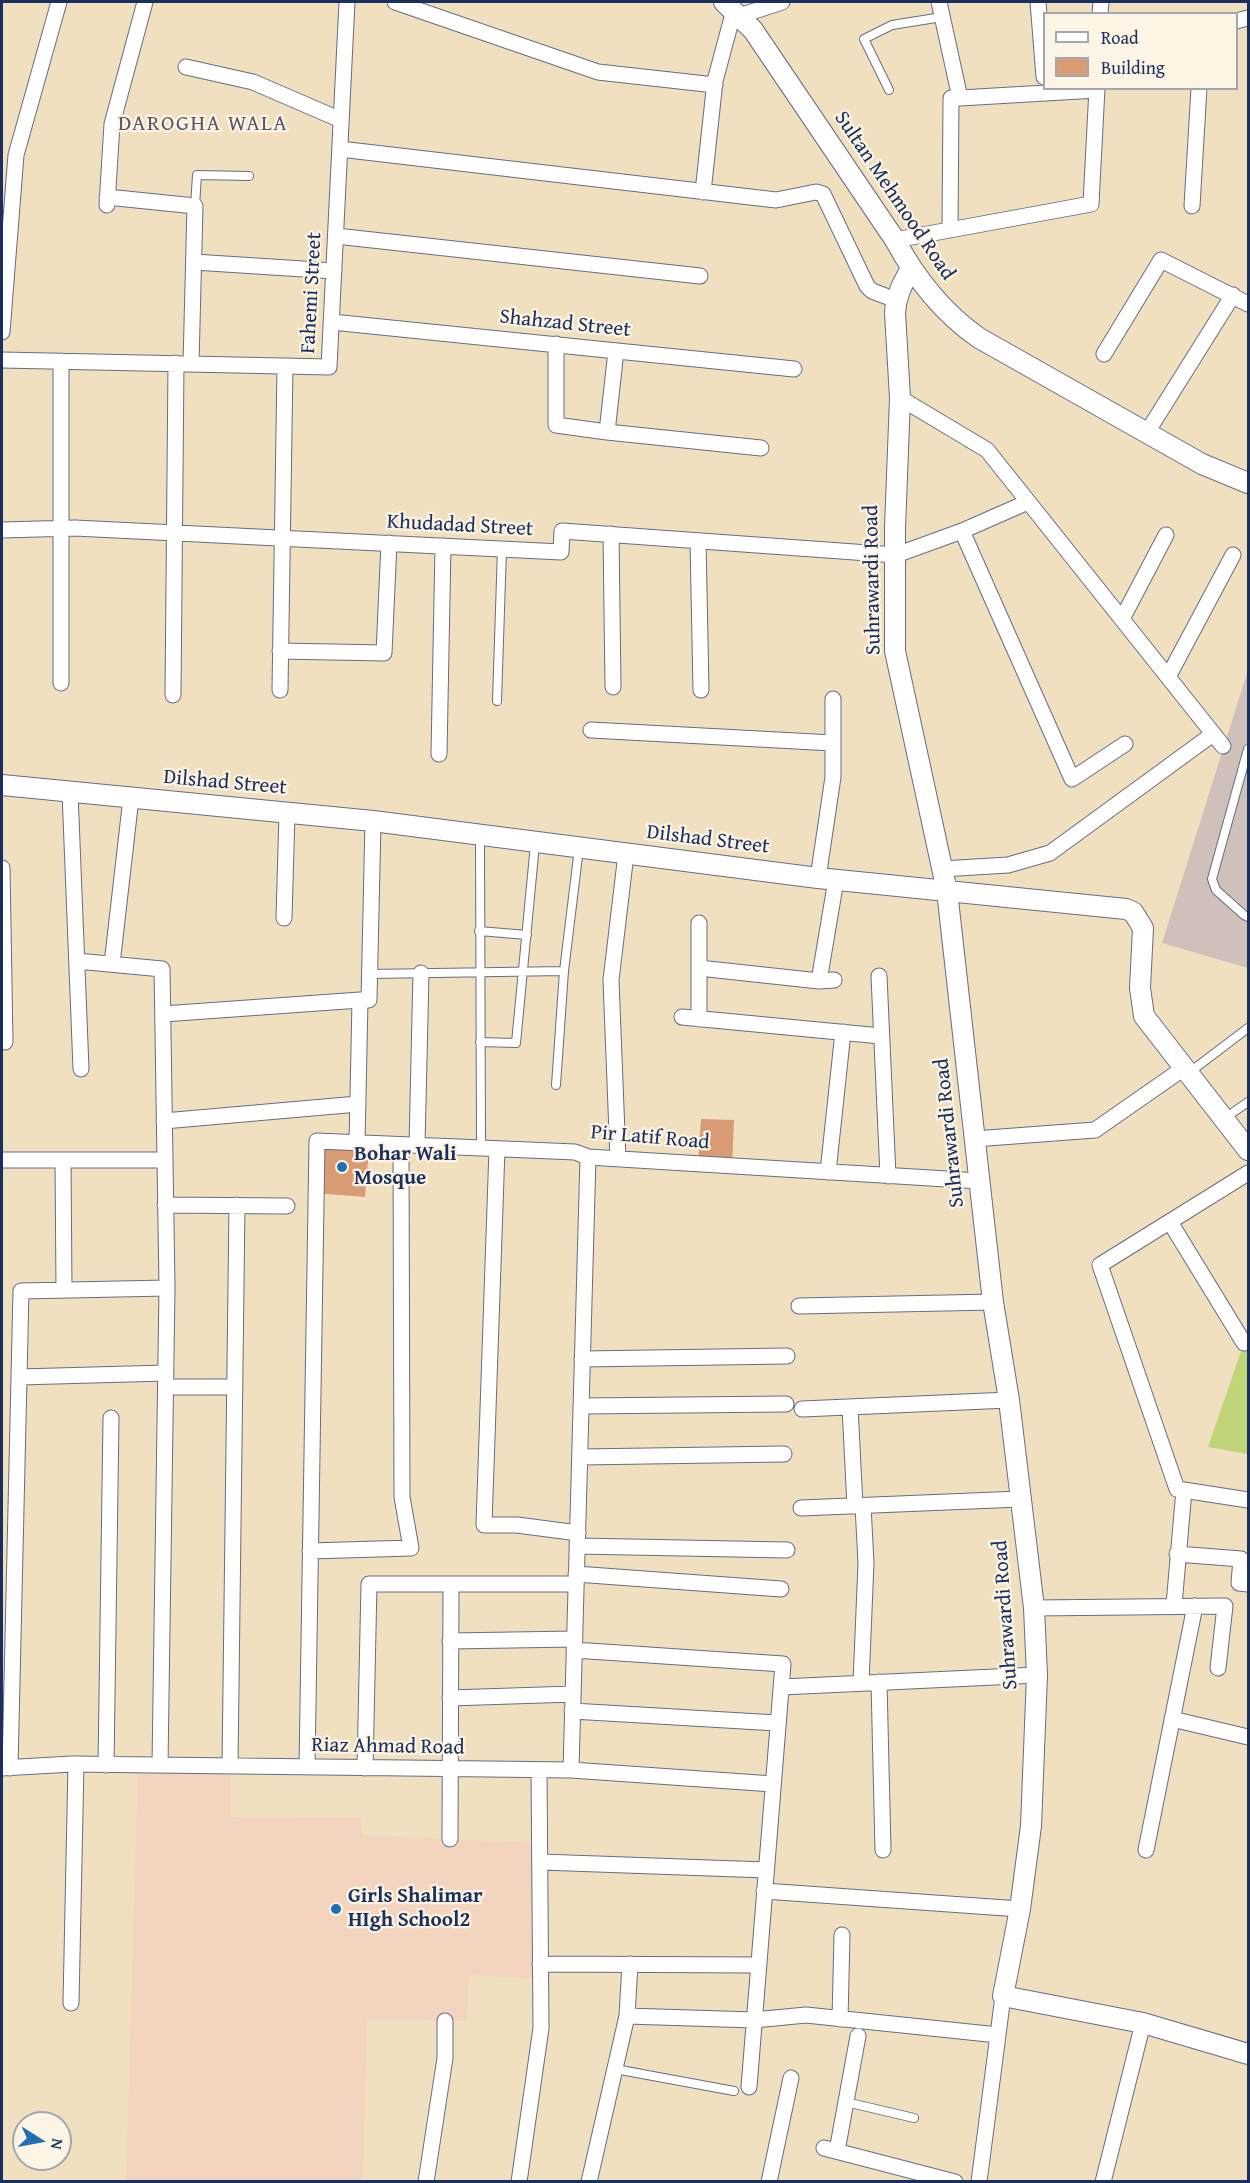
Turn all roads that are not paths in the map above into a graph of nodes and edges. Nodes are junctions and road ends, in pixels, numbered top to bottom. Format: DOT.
graph roads {
  1 [pos="59,2"];
  2 [pos="145,2"];
  3 [pos="347,2"];
  4 [pos="395,2"];
  5 [pos="782,2"];
  6 [pos="1038,2"];
  7 [pos="732,9"];
  8 [pos="940,9"];
  9 [pos="1043,64"];
  10 [pos="186,67"];
  11 [pos="715,85"];
  12 [pos="889,90"];
  13 [pos="1071,90"];
  14 [pos="1096,90"];
  15 [pos="1199,90"];
  16 [pos="1046,91"];
  17 [pos="960,98"];
  18 [pos="342,120"];
  19 [pos="340,149"];
  20 [pos="249,176"];
  21 [pos="703,192"];
  22 [pos="195,206"];
  23 [pos="1192,206"];
  24 [pos="950,229"];
  25 [pos="336,236"];
  26 [pos="895,240"];
  27 [pos="194,261"];
  28 [pos="911,269"];
  29 [pos="334,272"];
  30 [pos="700,276"];
  31 [pos="1233,295"];
  32 [pos="896,300"];
  33 [pos="1248,304"];
  34 [pos="332,321"];
  35 [pos="2,332"];
  36 [pos="556,344"];
  37 [pos="616,351"];
  38 [pos="1104,354"];
  39 [pos="2,360"];
  40 [pos="61,361"];
  41 [pos="184,364"];
  42 [pos="285,366"];
  43 [pos="794,369"];
  44 [pos="900,398"];
  45 [pos="607,432"];
  46 [pos="1146,434"];
  47 [pos="761,448"];
  48 [pos="1248,483"];
  49 [pos="1028,502"];
  50 [pos="61,528"];
  51 [pos="2,530"];
  52 [pos="962,531"];
  53 [pos="174,532"];
  54 [pos="611,534"];
  55 [pos="1166,535"];
  56 [pos="282,538"];
  57 [pos="698,541"];
  58 [pos="389,543"];
  59 [pos="443,546"];
  60 [pos="501,549"];
  61 [pos="896,555"];
  62 [pos="1233,555"];
  63 [pos="1122,619"];
  64 [pos="280,651"];
  65 [pos="1168,678"];
  66 [pos="61,683"];
  67 [pos="613,687"];
  68 [pos="280,690"];
  69 [pos="701,690"];
  70 [pos="173,696"];
  71 [pos="833,699"];
  72 [pos="497,701"];
  73 [pos="591,730"];
  74 [pos="1213,734"];
  75 [pos="833,743"];
  76 [pos="1125,744"];
  77 [pos="1223,746"];
  78 [pos="1248,749"];
  79 [pos="440,754"];
  80 [pos="2,785"];
  81 [pos="70,792"];
  82 [pos="131,798"];
  83 [pos="287,813"];
  84 [pos="373,821"];
  85 [pos="480,834"];
  86 [pos="535,842"];
  87 [pos="579,848"];
  88 [pos="626,854"];
  89 [pos="2,868"];
  90 [pos="942,869"];
  91 [pos="827,879"];
  92 [pos="946,891"];
  93 [pos="1248,917"];
  94 [pos="284,918"];
  95 [pos="699,923"];
  96 [pos="479,931"];
  97 [pos="527,935"];
  98 [pos="77,962"];
  99 [pos="112,964"];
  100 [pos="699,968"];
  101 [pos="523,970"];
  102 [pos="564,971"];
  103 [pos="480,972"];
  104 [pos="421,973"];
  105 [pos="369,974"];
  106 [pos="879,976"];
  107 [pos="360,1000"];
  108 [pos="163,1014"];
  109 [pos="682,1017"];
  110 [pos="699,1019"];
  111 [pos="1248,1028"];
  112 [pos="843,1032"];
  113 [pos="881,1036"];
  114 [pos="5,1042"];
  115 [pos="480,1042"];
  116 [pos="81,1070"];
  117 [pos="1186,1071"];
  118 [pos="556,1085"];
  119 [pos="1248,1102"];
  120 [pos="358,1104"];
  121 [pos="1224,1119"];
  122 [pos="165,1121"];
  123 [pos="974,1139"];
  124 [pos="357,1143"];
  125 [pos="400,1145"];
  126 [pos="417,1145"];
  127 [pos="481,1148"];
  128 [pos="497,1149"];
  129 [pos="1248,1150"];
  130 [pos="588,1157"];
  131 [pos="618,1159"];
  132 [pos="2,1160"];
  133 [pos="63,1160"];
  134 [pos="165,1160"];
  135 [pos="828,1172"];
  136 [pos="1248,1173"];
  137 [pos="888,1176"];
  138 [pos="979,1181"];
  139 [pos="165,1205"];
  140 [pos="237,1205"];
  141 [pos="287,1206"];
  142 [pos="1170,1222"];
  143 [pos="167,1288"];
  144 [pos="64,1290"];
  145 [pos="993,1302"];
  146 [pos="799,1306"];
  147 [pos="1244,1343"];
  148 [pos="787,1356"];
  149 [pos="582,1359"];
  150 [pos="19,1377"];
  151 [pos="166,1380"];
  152 [pos="235,1387"];
  153 [pos="1009,1400"];
  154 [pos="786,1404"];
  155 [pos="581,1406"];
  156 [pos="850,1407"];
  157 [pos="802,1409"];
  158 [pos="111,1418"];
  159 [pos="784,1454"];
  160 [pos="580,1457"];
  161 [pos="1184,1490"];
  162 [pos="1020,1499"];
  163 [pos="1248,1500"];
  164 [pos="859,1506"];
  165 [pos="801,1508"];
  166 [pos="577,1540"];
  167 [pos="788,1550"];
  168 [pos="310,1551"];
  169 [pos="1177,1554"];
  170 [pos="576,1579"];
  171 [pos="451,1584"];
  172 [pos="1248,1584"];
  173 [pos="781,1589"];
  174 [pos="1174,1605"];
  175 [pos="1195,1606"];
  176 [pos="1034,1608"];
  177 [pos="450,1641"];
  178 [pos="574,1645"];
  179 [pos="1218,1668"];
  180 [pos="1037,1675"];
  181 [pos="879,1682"];
  182 [pos="861,1683"];
  183 [pos="782,1687"];
  184 [pos="573,1694"];
  185 [pos="450,1698"];
  186 [pos="572,1711"];
  187 [pos="1173,1719"];
  188 [pos="777,1723"];
  189 [pos="1248,1737"];
  190 [pos="76,1764"];
  191 [pos="106,1765"];
  192 [pos="160,1765"];
  193 [pos="230,1766"];
  194 [pos="307,1767"];
  195 [pos="6,1768"];
  196 [pos="365,1768"];
  197 [pos="449,1768"];
  198 [pos="539,1770"];
  199 [pos="571,1770"];
  200 [pos="773,1784"];
  201 [pos="450,1839"];
  202 [pos="883,1850"];
  203 [pos="1146,1850"];
  204 [pos="541,1862"];
  205 [pos="766,1870"];
  206 [pos="764,1891"];
  207 [pos="1020,1909"];
  208 [pos="842,1935"];
  209 [pos="540,1964"];
  210 [pos="630,1964"];
  211 [pos="758,1965"];
  212 [pos="1003,1996"];
  213 [pos="71,2003"];
  214 [pos="627,2016"];
  215 [pos="840,2019"];
  216 [pos="754,2020"];
  217 [pos="445,2021"];
  218 [pos="1143,2023"];
  219 [pos="998,2035"];
  220 [pos="858,2036"];
  221 [pos="1248,2054"];
  222 [pos="615,2068"];
  223 [pos="791,2078"];
  224 [pos="742,2089"];
  225 [pos="846,2102"];
  226 [pos="915,2118"];
  227 [pos="426,2181"];
  228 [pos="519,2181"];
  229 [pos="589,2181"];
  230 [pos="769,2181"];
  231 [pos="956,2181"];
  232 [pos="979,2181"];
  233 [pos="1103,2181"];
  1 -- 35 [label="street"];
  2 -- 22 [label="street"];
  3 -- 18 [label="street, Fahemi Street"];
  4 -- 11 [label="street"];
  5 -- 7 [label="street"];
  6 -- 9 [label="street"];
  7 -- 11 [label="street"];
  7 -- 26 [label="street, Sultan Mehmood Road"];
  8 -- 12 [label="lane"];
  8 -- 17 [label="street"];
  10 -- 18 [label="street"];
  11 -- 21 [label="street"];
  13 -- 16 [label="street"];
  14 -- 24 [label="street"];
  15 -- 23 [label="street"];
  16 -- 17 [label="street"];
  17 -- 24 [label="street"];
  18 -- 19 [label="street, Fahemi Street"];
  19 -- 21 [label="street"];
  19 -- 25 [label="street, Fahemi Street"];
  20 -- 22 [label="lane"];
  21 -- 32 [label="street"];
  22 -- 27 [label="street"];
  24 -- 26 [label="street"];
  25 -- 29 [label="street, Fahemi Street"];
  25 -- 30 [label="street"];
  26 -- 28 [label="street, Sultan Mehmood Road"];
  27 -- 29 [label="street"];
  27 -- 41 [label="street"];
  28 -- 32 [label="street, Suhrawardi Road"];
  28 -- 46 [label="street, Sultan Mehmood Road"];
  29 -- 34 [label="street, Fahemi Street"];
  31 -- 33 [label="street"];
  31 -- 38 [label="street"];
  31 -- 46 [label="street"];
  32 -- 44 [label="street, Suhrawardi Road"];
  34 -- 36 [label="street, Shahzad Street"];
  34 -- 42 [label="street, Fahemi Street"];
  36 -- 37 [label="street, Shahzad Street"];
  36 -- 45 [label="street"];
  37 -- 43 [label="street, Shahzad Street"];
  37 -- 45 [label="street"];
  39 -- 40 [label="street, Fahemi Street"];
  40 -- 41 [label="street, Fahemi Street"];
  40 -- 50 [label="street"];
  41 -- 42 [label="street, Fahemi Street"];
  41 -- 53 [label="street"];
  42 -- 56 [label="street"];
  44 -- 49 [label="street"];
  44 -- 61 [label="street, Suhrawardi Road"];
  45 -- 47 [label="street"];
  46 -- 48 [label="street, Sultan Mehmood Road"];
  49 -- 52 [label="street"];
  49 -- 63 [label="street"];
  50 -- 51 [label="street, Khudadad Street"];
  50 -- 53 [label="street, Khudadad Street"];
  50 -- 66 [label="street"];
  52 -- 61 [label="street"];
  52 -- 76 [label="street"];
  53 -- 56 [label="street, Khudadad Street"];
  53 -- 70 [label="street"];
  54 -- 57 [label="street, Khudadad Street"];
  54 -- 60 [label="street, Khudadad Street"];
  54 -- 67 [label="street"];
  55 -- 63 [label="street"];
  56 -- 58 [label="street, Khudadad Street"];
  56 -- 64 [label="street"];
  57 -- 61 [label="street, Khudadad Street"];
  57 -- 69 [label="street"];
  58 -- 59 [label="street, Khudadad Street"];
  58 -- 64 [label="street"];
  59 -- 60 [label="street, Khudadad Street"];
  59 -- 79 [label="street"];
  60 -- 72 [label="lane"];
  61 -- 90 [label="street, Suhrawardi Road"];
  62 -- 65 [label="street"];
  63 -- 65 [label="street"];
  64 -- 68 [label="street"];
  65 -- 74 [label="street"];
  71 -- 75 [label="street"];
  73 -- 75 [label="street"];
  74 -- 77 [label="street"];
  74 -- 90 [label="street"];
  75 -- 91 [label="street"];
  78 -- 93 [label="lane"];
  80 -- 81 [label="street, Dilshad Street"];
  81 -- 82 [label="street, Dilshad Street"];
  81 -- 98 [label="street"];
  82 -- 83 [label="street, Dilshad Street"];
  82 -- 99 [label="street"];
  83 -- 84 [label="street, Dilshad Street"];
  83 -- 94 [label="street"];
  84 -- 85 [label="street, Dilshad Street"];
  84 -- 105 [label="street"];
  85 -- 86 [label="street, Dilshad Street"];
  85 -- 96 [label="lane"];
  86 -- 87 [label="street, Dilshad Street"];
  86 -- 97 [label="lane"];
  87 -- 88 [label="street, Dilshad Street"];
  87 -- 102 [label="lane"];
  88 -- 91 [label="street, Dilshad Street"];
  88 -- 131 [label="street"];
  89 -- 114 [label="street"];
  90 -- 92 [label="street, Suhrawardi Road"];
  91 -- 92 [label="street, Dilshad Street"];
  91 -- 100 [label="street"];
  92 -- 117 [label="street, Dilshad Street"];
  92 -- 123 [label="street, Suhrawardi Road"];
  95 -- 100 [label="street"];
  96 -- 97 [label="lane"];
  96 -- 103 [label="lane"];
  97 -- 101 [label="lane"];
  98 -- 99 [label="street"];
  98 -- 116 [label="street"];
  99 -- 108 [label="street"];
  100 -- 110 [label="street"];
  101 -- 102 [label="lane"];
  101 -- 103 [label="lane"];
  101 -- 115 [label="lane"];
  102 -- 118 [label="lane"];
  103 -- 104 [label="lane"];
  103 -- 115 [label="lane"];
  104 -- 105 [label="lane"];
  104 -- 126 [label="street"];
  105 -- 107 [label="street"];
  106 -- 113 [label="street"];
  107 -- 108 [label="street"];
  107 -- 120 [label="street"];
  108 -- 122 [label="street"];
  109 -- 110 [label="street"];
  110 -- 112 [label="street"];
  111 -- 117 [label="lane"];
  112 -- 113 [label="street"];
  112 -- 135 [label="street"];
  113 -- 137 [label="street"];
  115 -- 127 [label="lane"];
  117 -- 121 [label="street, Dilshad Street"];
  117 -- 123 [label="street"];
  119 -- 121 [label="lane"];
  120 -- 122 [label="street"];
  120 -- 124 [label="street"];
  121 -- 129 [label="street, Dilshad Street"];
  122 -- 134 [label="street"];
  123 -- 138 [label="street, Suhrawardi Road"];
  124 -- 125 [label="street, Pir Latif Road"];
  124 -- 168 [label="street, Pir Latif Road"];
  125 -- 126 [label="street, Pir Latif Road"];
  125 -- 168 [label="street"];
  126 -- 127 [label="street, Pir Latif Road"];
  127 -- 128 [label="street, Pir Latif Road"];
  128 -- 130 [label="street, Pir Latif Road"];
  128 -- 166 [label="street"];
  130 -- 131 [label="street, Pir Latif Road"];
  130 -- 149 [label="street"];
  131 -- 135 [label="street, Pir Latif Road"];
  132 -- 133 [label="street"];
  133 -- 134 [label="street"];
  133 -- 144 [label="street"];
  134 -- 139 [label="street"];
  135 -- 137 [label="street, Pir Latif Road"];
  136 -- 142 [label="street"];
  137 -- 138 [label="street, Pir Latif Road"];
  138 -- 145 [label="street, Suhrawardi Road"];
  139 -- 140 [label="street"];
  139 -- 143 [label="street"];
  140 -- 141 [label="street"];
  140 -- 152 [label="street"];
  142 -- 147 [label="street"];
  142 -- 161 [label="street"];
  143 -- 144 [label="street"];
  143 -- 151 [label="street"];
  144 -- 150 [label="street"];
  145 -- 146 [label="street"];
  145 -- 153 [label="street, Suhrawardi Road"];
  148 -- 149 [label="street"];
  149 -- 155 [label="street"];
  150 -- 151 [label="street"];
  150 -- 195 [label="street"];
  151 -- 152 [label="street"];
  151 -- 192 [label="street"];
  152 -- 193 [label="street"];
  153 -- 156 [label="street"];
  153 -- 162 [label="street, Suhrawardi Road"];
  154 -- 155 [label="street"];
  155 -- 160 [label="street"];
  156 -- 157 [label="street"];
  156 -- 164 [label="street"];
  158 -- 191 [label="street"];
  159 -- 160 [label="street"];
  160 -- 166 [label="street"];
  161 -- 163 [label="street"];
  161 -- 169 [label="street"];
  162 -- 164 [label="street"];
  162 -- 176 [label="street, Suhrawardi Road"];
  164 -- 165 [label="street"];
  164 -- 182 [label="street"];
  166 -- 167 [label="street"];
  166 -- 170 [label="street"];
  168 -- 194 [label="street"];
  169 -- 172 [label="street"];
  169 -- 174 [label="street"];
  170 -- 171 [label="street"];
  170 -- 173 [label="street"];
  170 -- 178 [label="street"];
  171 -- 177 [label="street"];
  171 -- 196 [label="street"];
  174 -- 175 [label="street"];
  174 -- 176 [label="street"];
  175 -- 179 [label="street"];
  175 -- 187 [label="street"];
  176 -- 180 [label="street, Suhrawardi Road"];
  177 -- 178 [label="street"];
  177 -- 185 [label="street"];
  178 -- 183 [label="street"];
  178 -- 184 [label="street"];
  180 -- 181 [label="street"];
  180 -- 207 [label="street, Suhrawardi Road"];
  181 -- 182 [label="street"];
  181 -- 202 [label="street"];
  182 -- 183 [label="street"];
  183 -- 188 [label="street"];
  184 -- 185 [label="street"];
  184 -- 186 [label="street"];
  185 -- 197 [label="street"];
  186 -- 188 [label="street"];
  186 -- 199 [label="street"];
  187 -- 189 [label="street"];
  187 -- 203 [label="street"];
  188 -- 200 [label="street"];
  190 -- 191 [label="street, Riaz Ahmad Road"];
  190 -- 195 [label="street, Riaz Ahmad Road"];
  190 -- 213 [label="street"];
  191 -- 192 [label="street, Riaz Ahmad Road"];
  192 -- 193 [label="street, Riaz Ahmad Road"];
  193 -- 194 [label="street, Riaz Ahmad Road"];
  194 -- 196 [label="street, Riaz Ahmad Road"];
  196 -- 197 [label="street, Riaz Ahmad Road"];
  197 -- 198 [label="street, Riaz Ahmad Road"];
  197 -- 201 [label="street"];
  198 -- 199 [label="street, Riaz Ahmad Road"];
  198 -- 204 [label="street"];
  199 -- 200 [label="street, Riaz Ahmad Road"];
  200 -- 205 [label="street"];
  204 -- 205 [label="street"];
  204 -- 209 [label="street"];
  205 -- 206 [label="street"];
  206 -- 207 [label="street"];
  206 -- 211 [label="street"];
  207 -- 212 [label="street, Suhrawardi Road"];
  208 -- 215 [label="street"];
  209 -- 210 [label="street"];
  209 -- 228 [label="street"];
  210 -- 211 [label="street"];
  210 -- 214 [label="street"];
  211 -- 216 [label="street"];
  212 -- 218 [label="street"];
  212 -- 219 [label="street"];
  214 -- 216 [label="street"];
  214 -- 222 [label="street"];
  215 -- 216 [label="street"];
  215 -- 219 [label="street"];
  216 -- 224 [label="street"];
  217 -- 227 [label="street"];
  218 -- 221 [label="street"];
  218 -- 233 [label="street"];
  219 -- 232 [label="street"];
  220 -- 225 [label="street"];
  222 -- 224 [label="lane"];
  222 -- 229 [label="street"];
  223 -- 230 [label="street"];
  225 -- 226 [label="lane"];
  225 -- 231 [label="street"];
}
